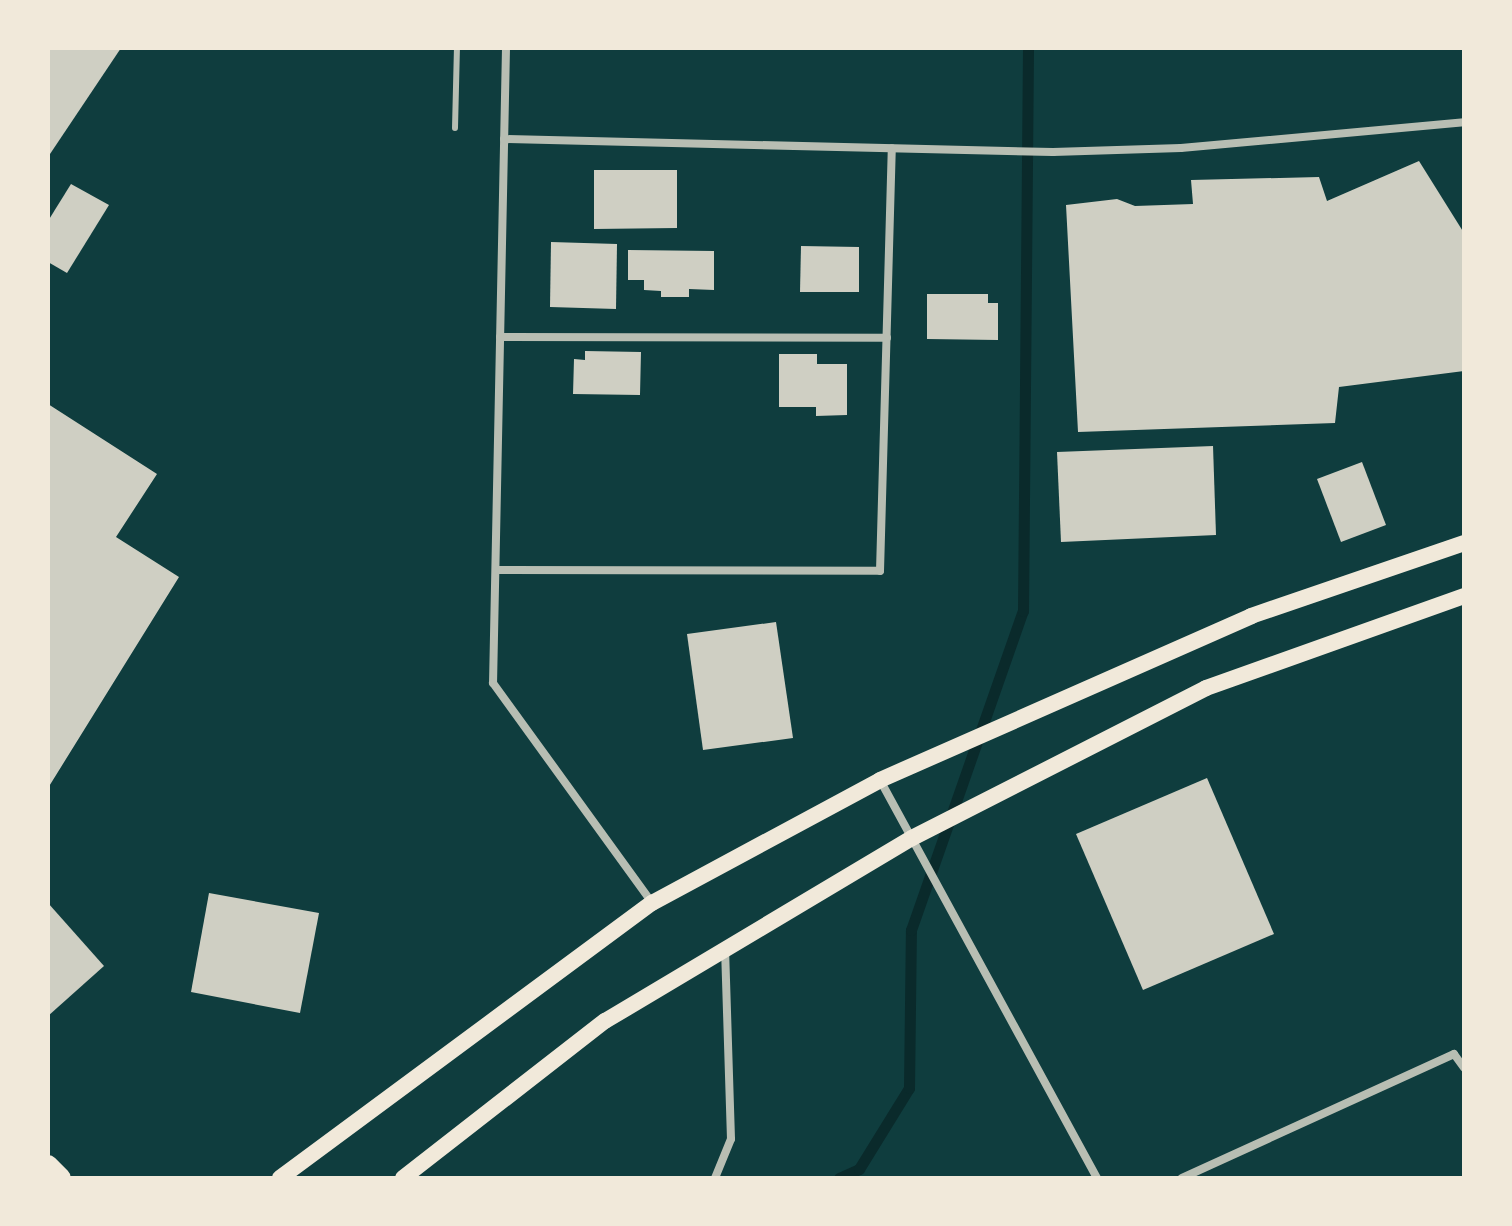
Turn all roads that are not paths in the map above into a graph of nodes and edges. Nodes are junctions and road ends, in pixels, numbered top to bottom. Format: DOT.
graph roads {
  1 [pos="457,48"];
  2 [pos="506,48"];
  3 [pos="1464,122"];
  4 [pos="455,128"];
  5 [pos="504,139"];
  6 [pos="892,148"];
  7 [pos="500,337"];
  8 [pos="887,338"];
  9 [pos="1464,543"];
  10 [pos="496,570"];
  11 [pos="1464,596"];
  12 [pos="880,780"];
  13 [pos="912,838"];
  14 [pos="652,903"];
  15 [pos="725,950"];
  16 [pos="1464,1068"];
  17 [pos="48,1165"];
  18 [pos="61,1178"];
  19 [pos="280,1178"];
  20 [pos="403,1178"];
  21 [pos="715,1178"];
  22 [pos="1097,1178"];
  23 [pos="1182,1178"];
  1 -- 4 [label="lane"];
  2 -- 5 [label="street"];
  3 -- 6 [label="street"];
  5 -- 6 [label="street"];
  5 -- 7 [label="street"];
  6 -- 8 [label="street"];
  7 -- 8 [label="street"];
  7 -- 10 [label="street"];
  8 -- 10 [label="street"];
  9 -- 12 [label="main road"];
  10 -- 14 [label="street"];
  11 -- 13 [label="main road"];
  12 -- 13 [label="street"];
  12 -- 14 [label="main road"];
  13 -- 15 [label="main road"];
  13 -- 22 [label="street"];
  14 -- 19 [label="main road"];
  15 -- 20 [label="main road"];
  15 -- 21 [label="street"];
  16 -- 23 [label="street"];
  17 -- 18 [label="main road"];
}
